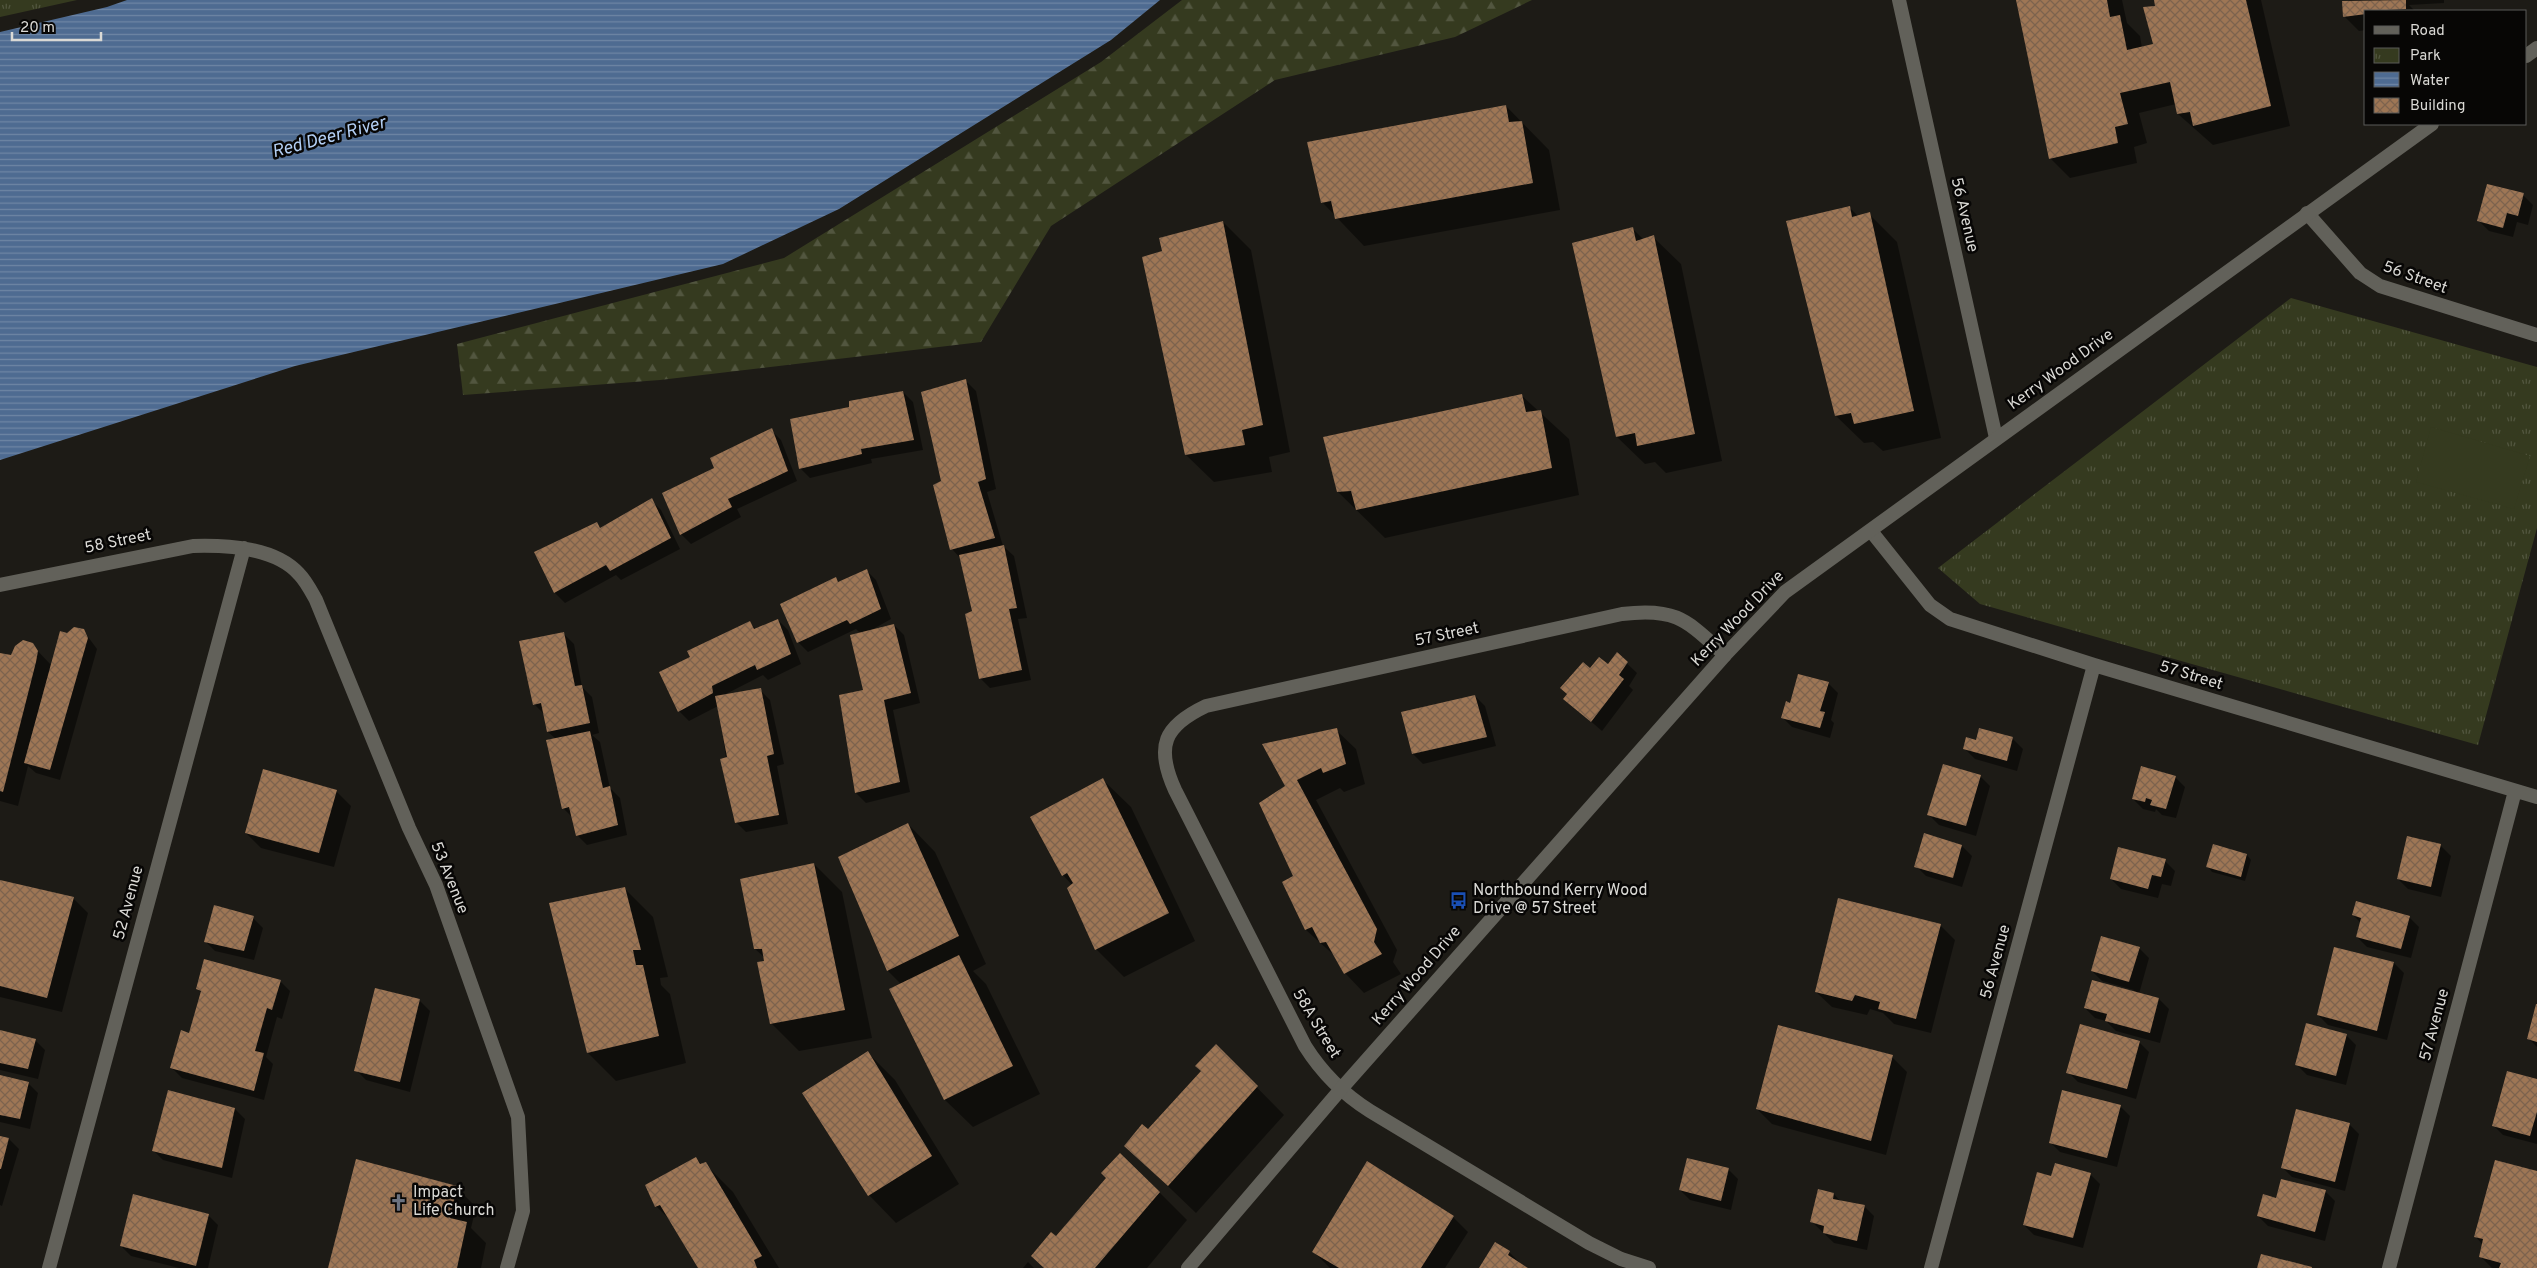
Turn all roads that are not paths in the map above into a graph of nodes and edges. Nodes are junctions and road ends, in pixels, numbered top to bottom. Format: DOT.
graph roads {
  1 [pos="1899,0"];
  2 [pos="2431,125"];
  3 [pos="2307,214"];
  4 [pos="2537,335"];
  5 [pos="1996,438"];
  6 [pos="1870,531"];
  7 [pos="244,548"];
  8 [pos="0,585"];
  9 [pos="1725,655"];
  10 [pos="2094,665"];
  11 [pos="1171,730"];
  12 [pos="2515,791"];
  13 [pos="2537,797"];
  14 [pos="1341,1090"];
  15 [pos="49,1268"];
  16 [pos="507,1268"];
  17 [pos="1188,1268"];
  18 [pos="1649,1268"];
  19 [pos="1931,1268"];
  20 [pos="2389,1268"];
  1 -- 5 [label="street, 56 Avenue"];
  2 -- 3 [label="street, Kerry Wood Drive"];
  3 -- 4 [label="street, 56 Street"];
  3 -- 5 [label="street, Kerry Wood Drive"];
  5 -- 6 [label="street, Kerry Wood Drive"];
  6 -- 9 [label="street, Kerry Wood Drive"];
  6 -- 10 [label="street, 57 Street"];
  7 -- 8 [label="street, 58 Street"];
  7 -- 15 [label="street, 52 Avenue"];
  7 -- 16 [label="street, 53 Avenue"];
  9 -- 11 [label="street, 57 Street"];
  9 -- 14 [label="street, Kerry Wood Drive"];
  10 -- 12 [label="street, 57 Street"];
  10 -- 19 [label="street, 56 Avenue"];
  11 -- 14 [label="street, 58A Street"];
  12 -- 13 [label="street, 57 Street"];
  12 -- 20 [label="street, 57 Avenue"];
  14 -- 17 [label="street, Kerry Wood Drive"];
  14 -- 18 [label="street, 58A Street"];
}
